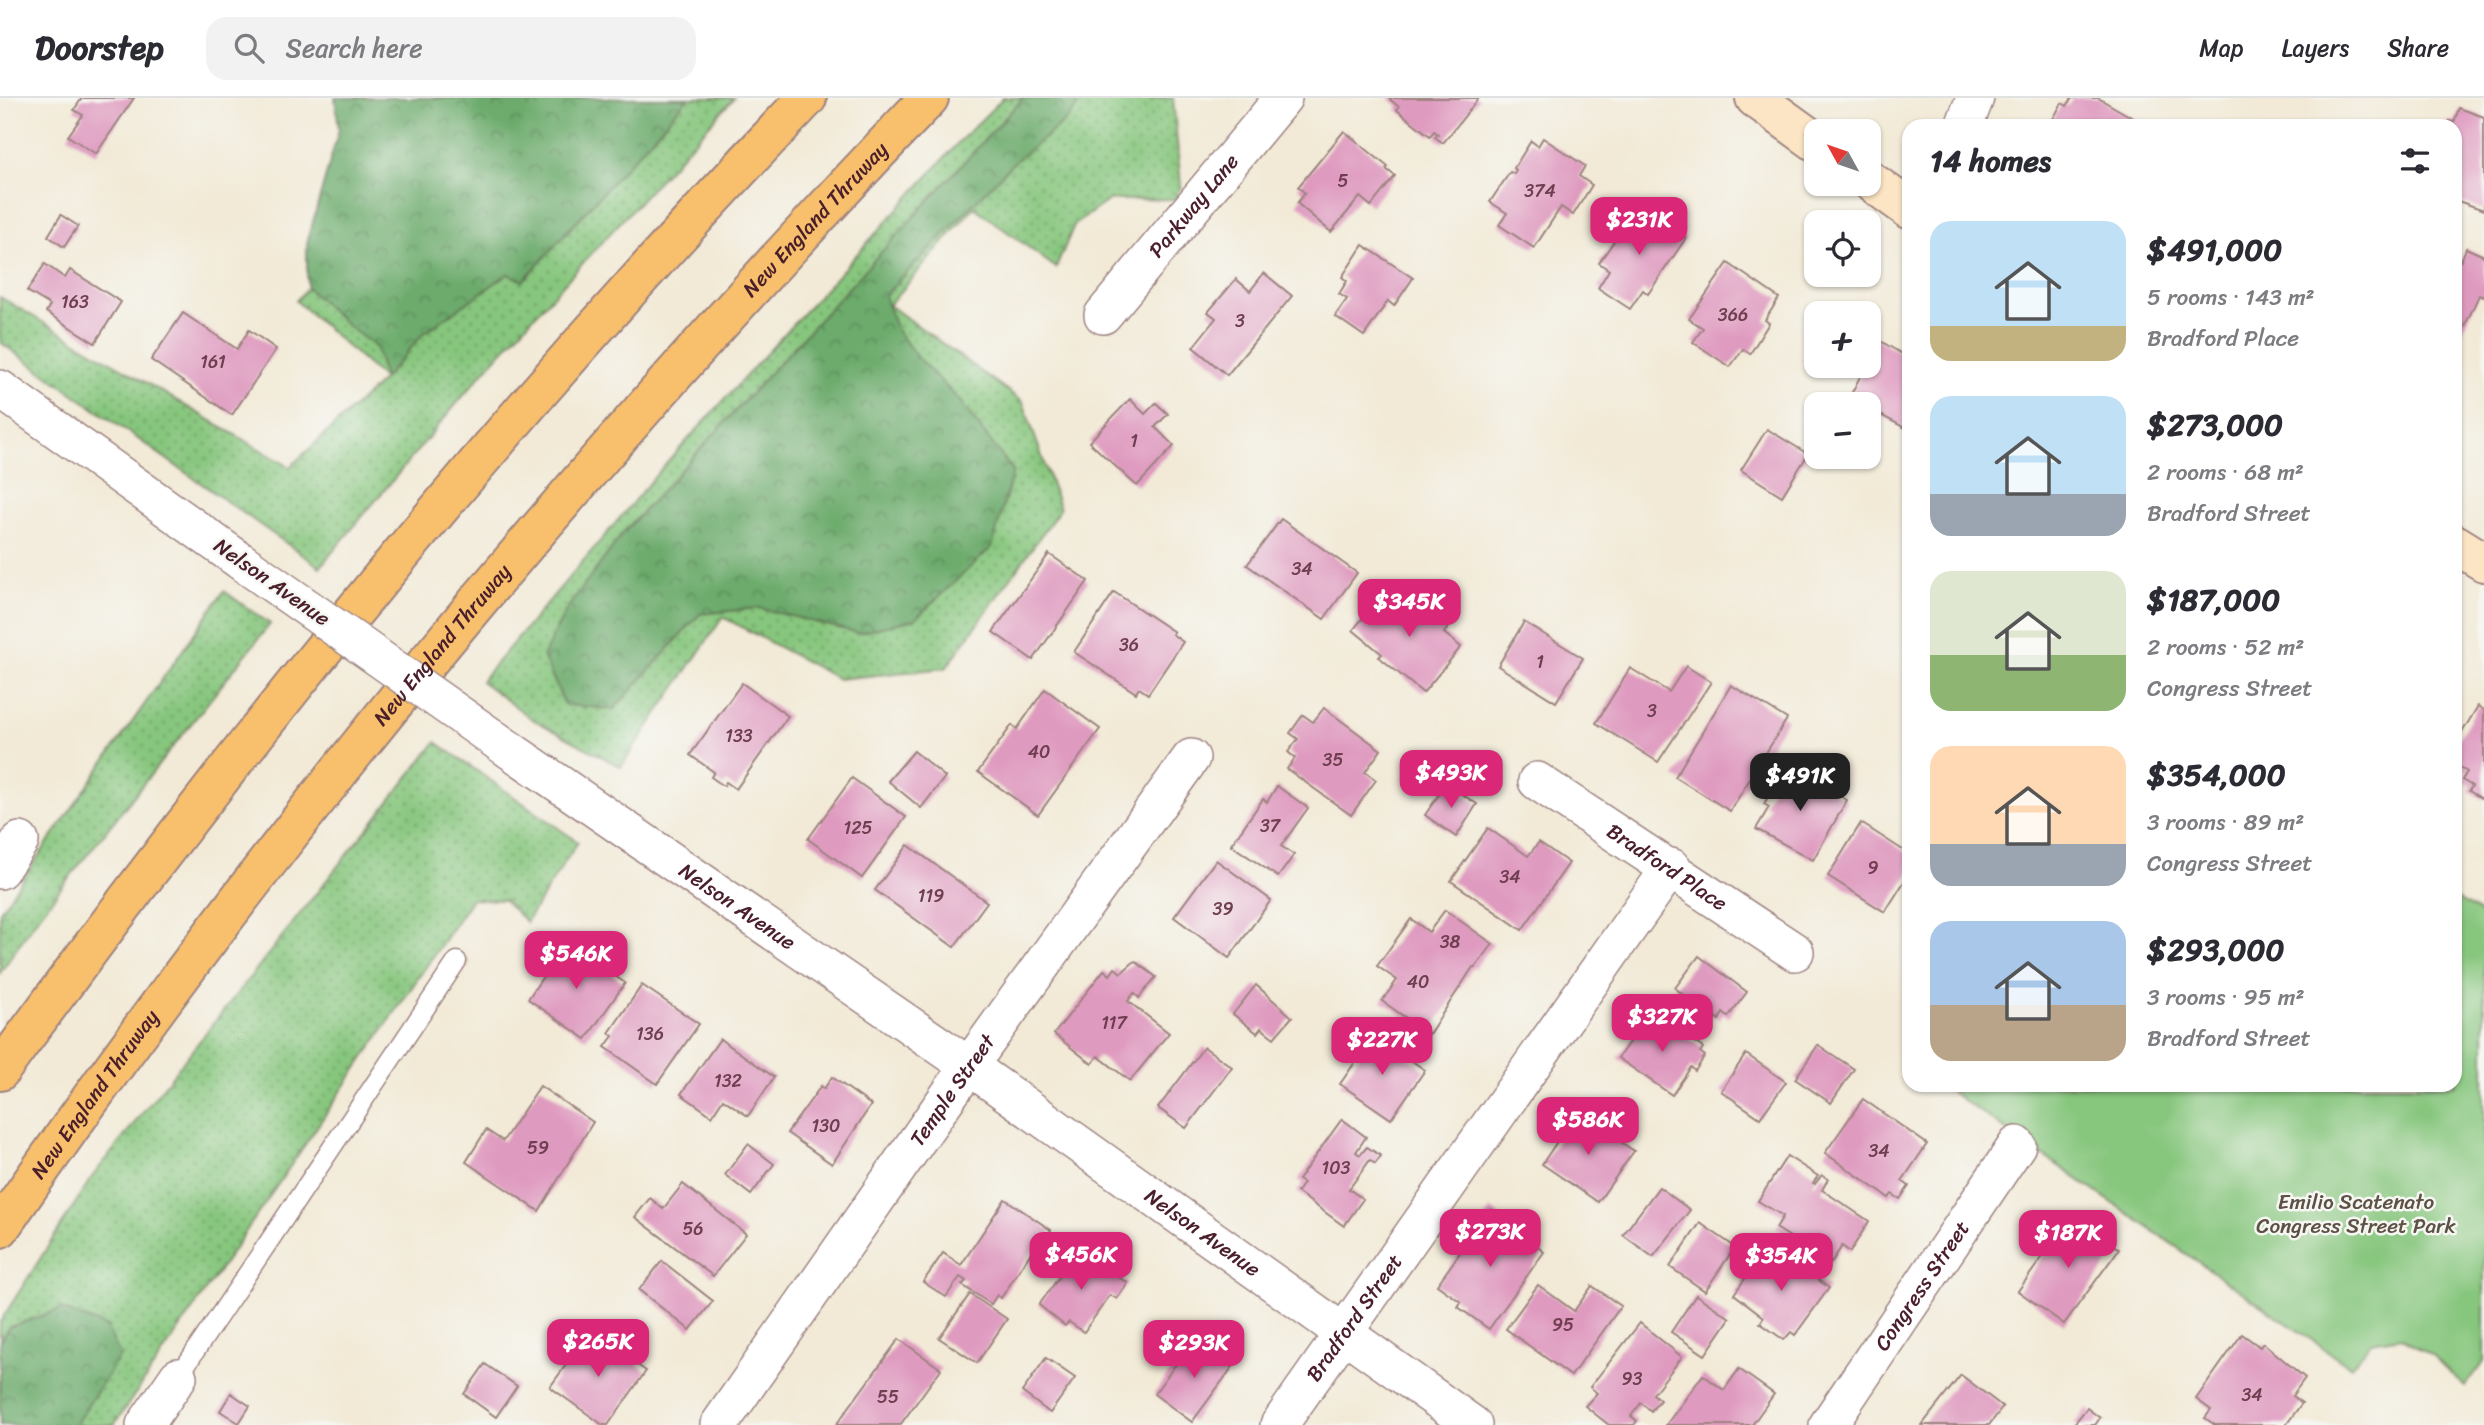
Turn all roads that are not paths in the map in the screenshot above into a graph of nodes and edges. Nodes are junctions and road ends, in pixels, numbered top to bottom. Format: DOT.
graph roads {
  1 [pos="807,98"];
  2 [pos="929,98"];
  3 [pos="1283,98"];
  4 [pos="1755,98"];
  5 [pos="1975,98"];
  6 [pos="1967,119"];
  7 [pos="1804,133"];
  8 [pos="1881,189"];
  9 [pos="1902,204"];
  10 [pos="1103,315"];
  11 [pos="0,389"];
  12 [pos="2462,548"];
  13 [pos="2484,562"];
  14 [pos="1191,758"];
  15 [pos="1538,781"];
  16 [pos="1671,867"];
  17 [pos="1795,952"];
  18 [pos="457,961"];
  19 [pos="969,1066"];
  20 [pos="0,1071"];
  21 [pos="2017,1145"];
  22 [pos="0,1228"];
  23 [pos="1343,1333"];
  24 [pos="178,1377"];
  25 [pos="145,1425"];
  26 [pos="719,1425"];
  27 [pos="1279,1425"];
  28 [pos="1473,1425"];
  29 [pos="1828,1425"];
  1 -- 20 [label="highway"];
  2 -- 22 [label="highway, New England Thruway"];
  3 -- 10 [label="street, Parkway Lane"];
  4 -- 7 [label="main road"];
  5 -- 6 [label="street"];
  8 -- 9 [label="main road"];
  11 -- 19 [label="street, Nelson Avenue, bridge"];
  12 -- 13 [label="main road"];
  14 -- 19 [label="street, Temple Street"];
  15 -- 16 [label="street, Bradford Place"];
  16 -- 17 [label="street, Bradford Place"];
  16 -- 23 [label="street, Bradford Street"];
  18 -- 24 [label="lane"];
  19 -- 23 [label="street, Nelson Avenue"];
  19 -- 26 [label="street, Temple Street"];
  21 -- 29 [label="street, Congress Street"];
  23 -- 27 [label="street, Bradford Street"];
  23 -- 28 [label="street, Nelson Avenue"];
  24 -- 25 [label="street"];
}
